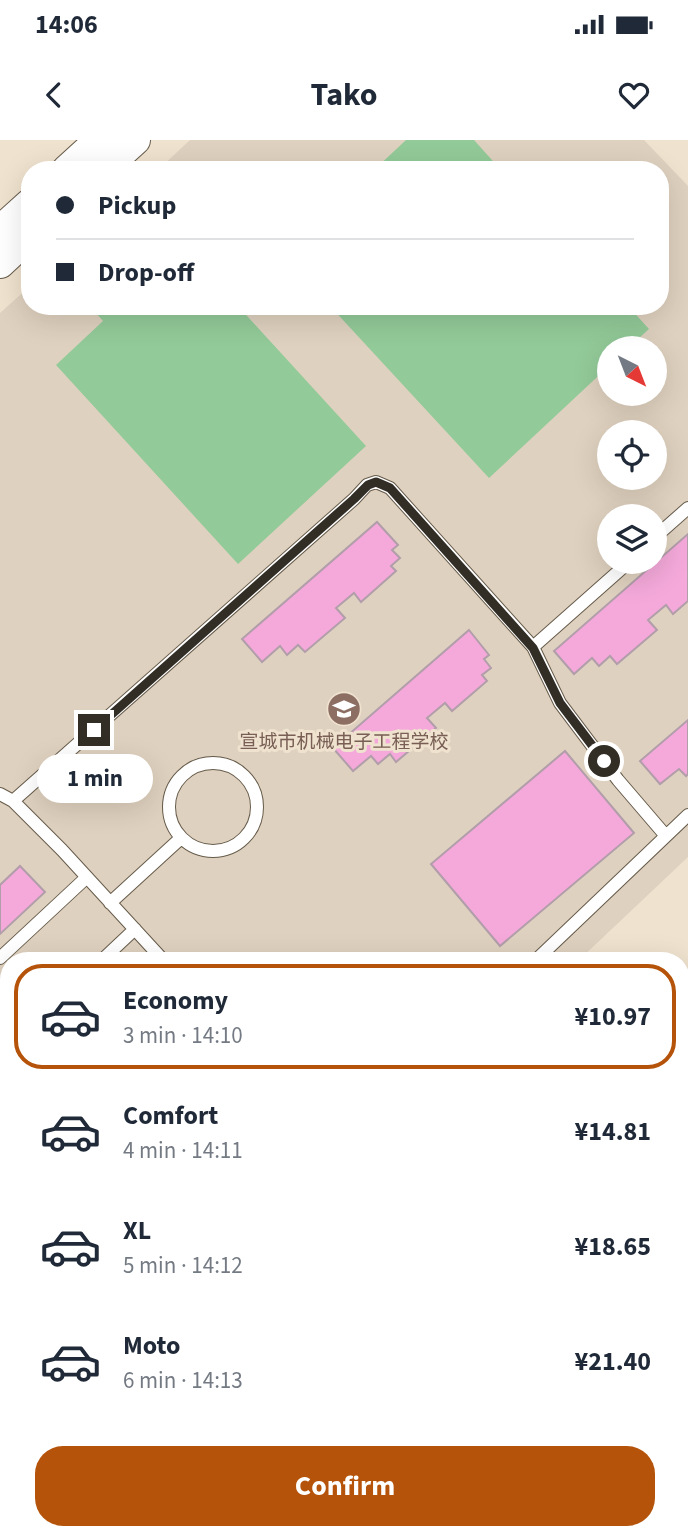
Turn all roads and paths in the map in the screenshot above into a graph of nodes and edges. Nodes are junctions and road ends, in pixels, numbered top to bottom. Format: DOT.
graph roads {
  1 [pos="100,140"];
  2 [pos="135,140"];
  3 [pos="77,161"];
  4 [pos="112,161"];
  5 [pos="21,212"];
  6 [pos="0,231"];
  7 [pos="21,244"];
  8 [pos="0,262"];
  9 [pos="688,508"];
  10 [pos="667,527"];
  11 [pos="616,574"];
  12 [pos="533,648"];
  13 [pos="0,794"];
  14 [pos="13,801"];
  15 [pos="688,815"];
  16 [pos="666,836"];
  17 [pos="181,838"];
  18 [pos="87,877"];
  19 [pos="110,903"];
  20 [pos="135,929"];
  21 [pos="6,952"];
  22 [pos="110,952"];
  23 [pos="156,952"];
  24 [pos="544,952"];
  1 -- 3 [label="street"];
  2 -- 4 [label="street"];
  5 -- 6 [label="street"];
  7 -- 8 [label="street"];
  9 -- 10 [label="lane"];
  11 -- 12 [label="lane"];
  12 -- 14 [label="lane"];
  12 -- 16 [label="lane"];
  13 -- 14 [label="lane"];
  14 -- 18 [label="lane"];
  15 -- 16 [label="lane"];
  16 -- 24 [label="lane"];
  17 -- 17 [label="lane"];
  17 -- 19 [label="lane"];
  18 -- 19 [label="lane"];
  18 -- 21 [label="lane"];
  19 -- 20 [label="lane"];
  20 -- 22 [label="lane"];
  20 -- 23 [label="lane"];
}
